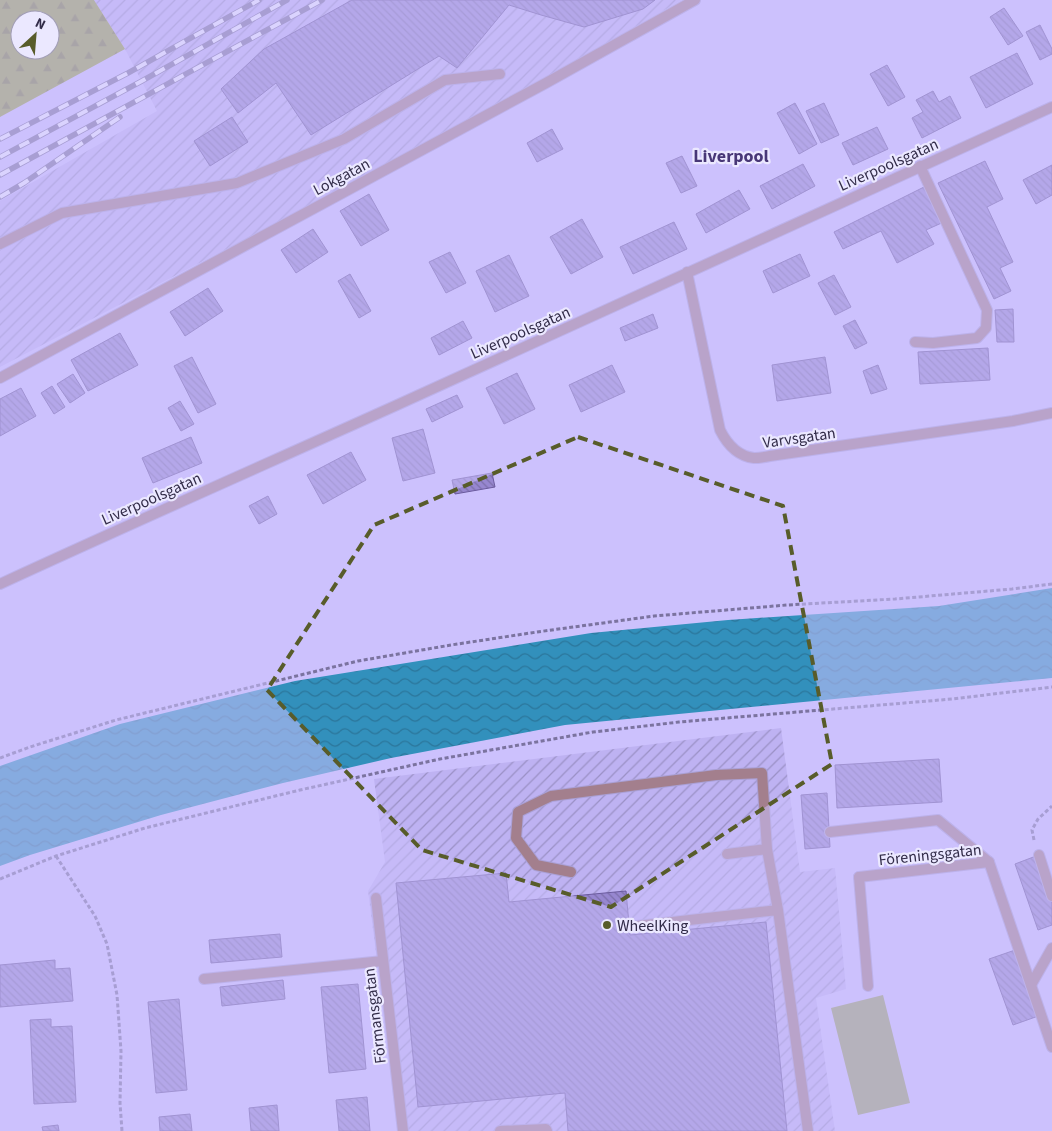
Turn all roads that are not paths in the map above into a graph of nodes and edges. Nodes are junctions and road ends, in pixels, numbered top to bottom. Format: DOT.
graph roads {
  1 [pos="695,0"];
  2 [pos="500,74"];
  3 [pos="1052,108"];
  4 [pos="920,166"];
  5 [pos="0,244"];
  6 [pos="687,272"];
  7 [pos="915,342"];
  8 [pos="0,378"];
  9 [pos="1052,413"];
  10 [pos="0,584"];
  11 [pos="830,832"];
  12 [pos="767,849"];
  13 [pos="727,854"];
  14 [pos="1039,855"];
  15 [pos="989,862"];
  16 [pos="571,872"];
  17 [pos="1052,896"];
  18 [pos="376,898"];
  19 [pos="778,910"];
  20 [pos="637,926"];
  21 [pos="1052,948"];
  22 [pos="383,961"];
  23 [pos="204,979"];
  24 [pos="1031,985"];
  25 [pos="868,986"];
  26 [pos="1052,1046"];
  27 [pos="402,1131"];
  28 [pos="500,1131"];
  29 [pos="547,1131"];
  30 [pos="808,1131"];
  1 -- 8 [label="street, Lokgatan"];
  2 -- 5 [label="street"];
  3 -- 4 [label="street, Liverpoolsgatan"];
  4 -- 6 [label="street, Liverpoolsgatan"];
  4 -- 7 [label="street"];
  6 -- 9 [label="street, Varvsgatan"];
  6 -- 10 [label="street, Liverpoolsgatan"];
  11 -- 15 [label="street"];
  12 -- 13 [label="street"];
  12 -- 16 [label="street"];
  12 -- 19 [label="street"];
  14 -- 17 [label="street"];
  15 -- 24 [label="street, Föreningsgatan"];
  15 -- 25 [label="street, Föreningsgatan"];
  18 -- 22 [label="street, Förmansgatan"];
  19 -- 20 [label="street"];
  19 -- 30 [label="street"];
  21 -- 24 [label="street"];
  22 -- 23 [label="street"];
  22 -- 27 [label="street, Förmansgatan"];
  24 -- 26 [label="street, Föreningsgatan"];
  28 -- 29 [label="street"];
}
